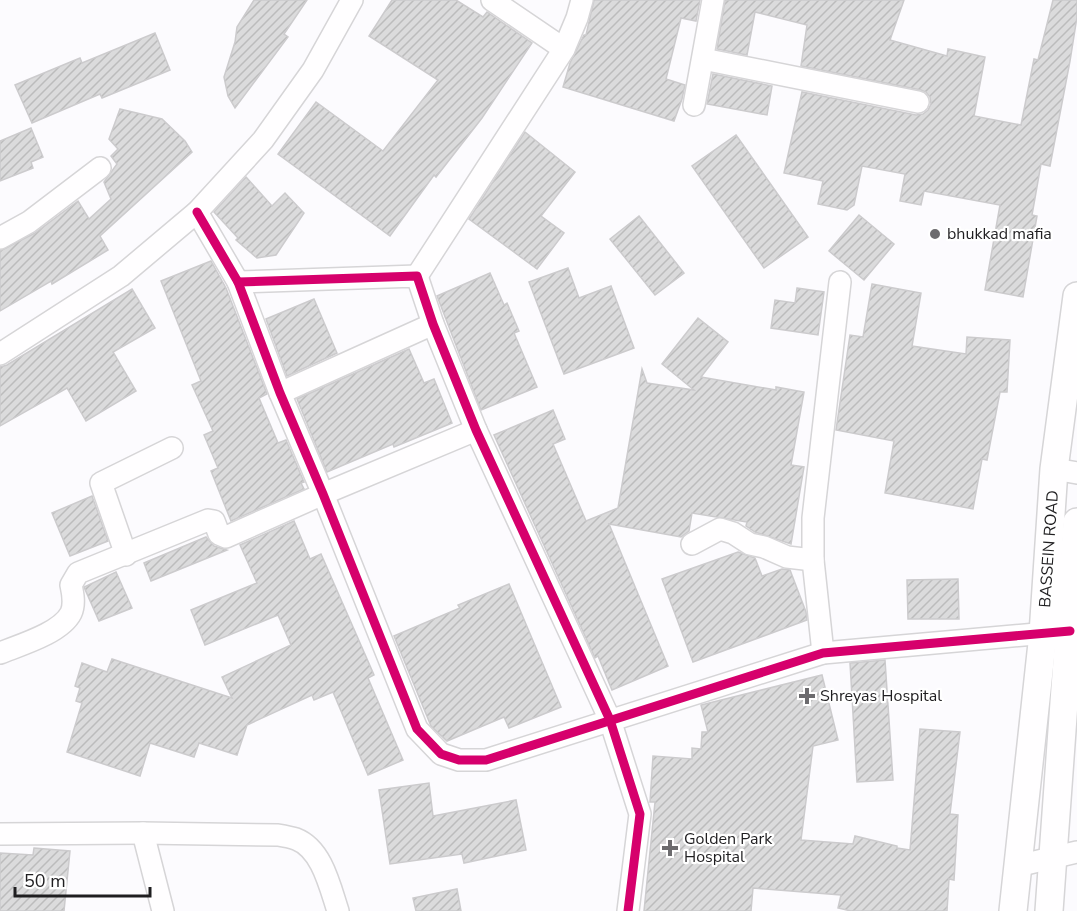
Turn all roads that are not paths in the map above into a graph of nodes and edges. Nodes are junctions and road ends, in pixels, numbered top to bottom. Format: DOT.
graph roads {
  1 [pos="352,0"];
  2 [pos="492,0"];
  3 [pos="582,0"];
  4 [pos="713,0"];
  5 [pos="564,49"];
  6 [pos="703,59"];
  7 [pos="918,102"];
  8 [pos="694,105"];
  9 [pos="100,168"];
  10 [pos="197,212"];
  11 [pos="0,238"];
  12 [pos="417,276"];
  13 [pos="238,282"];
  14 [pos="840,282"];
  15 [pos="1077,296"];
  16 [pos="434,324"];
  17 [pos="0,354"];
  18 [pos="280,393"];
  19 [pos="476,430"];
  20 [pos="172,448"];
  21 [pos="1066,471"];
  22 [pos="323,494"];
  23 [pos="1077,522"];
  24 [pos="692,544"];
  25 [pos="126,555"];
  26 [pos="813,560"];
  27 [pos="1070,631"];
  28 [pos="1043,634"];
  29 [pos="0,653"];
  30 [pos="824,653"];
  31 [pos="610,720"];
  32 [pos="142,833"];
  33 [pos="0,834"];
  34 [pos="1065,854"];
  35 [pos="1017,866"];
  36 [pos="336,910"];
  37 [pos="163,911"];
  38 [pos="628,911"];
  39 [pos="1013,911"];
  40 [pos="1049,911"];
  1 -- 10 [label="street"];
  2 -- 5 [label="street"];
  3 -- 5 [label="street"];
  4 -- 6 [label="street"];
  5 -- 12 [label="street"];
  6 -- 7 [label="street"];
  6 -- 8 [label="street"];
  9 -- 11 [label="street"];
  10 -- 13 [label="street"];
  10 -- 17 [label="street"];
  12 -- 13 [label="street"];
  12 -- 16 [label="street"];
  13 -- 18 [label="street"];
  14 -- 26 [label="street"];
  15 -- 21 [label="main road, BASSEIN ROAD"];
  16 -- 18 [label="street"];
  16 -- 19 [label="street"];
  18 -- 22 [label="street"];
  19 -- 22 [label="street"];
  19 -- 31 [label="street"];
  20 -- 25 [label="street"];
  21 -- 28 [label="main road, BASSEIN ROAD"];
  22 -- 25 [label="street"];
  22 -- 31 [label="street"];
  23 -- 27 [label="main road, BASSEIN ROAD"];
  24 -- 26 [label="street"];
  25 -- 29 [label="street"];
  26 -- 30 [label="street"];
  27 -- 28 [label="street"];
  27 -- 34 [label="main road, BASSEIN ROAD"];
  28 -- 30 [label="street"];
  28 -- 35 [label="main road, BASSEIN ROAD"];
  30 -- 31 [label="street"];
  31 -- 38 [label="street"];
  32 -- 33 [label="street"];
  32 -- 36 [label="street"];
  32 -- 37 [label="street"];
  34 -- 35 [label="street"];
  34 -- 40 [label="main road, BASSEIN ROAD"];
  35 -- 39 [label="main road, BASSEIN ROAD"];
}
